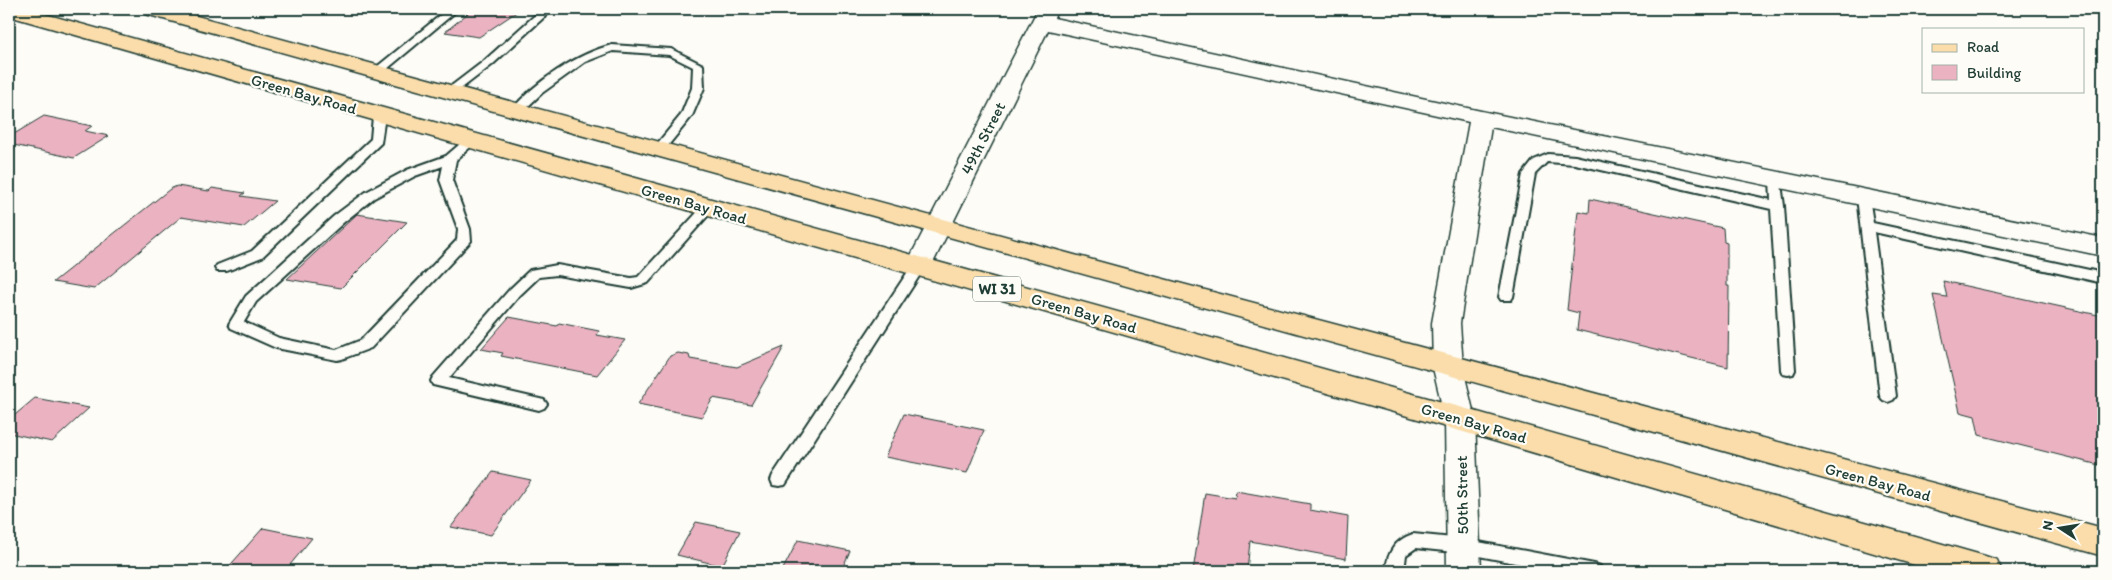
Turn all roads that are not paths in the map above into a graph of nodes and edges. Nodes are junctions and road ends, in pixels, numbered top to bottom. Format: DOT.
graph roads {
  1 [pos="149,9"];
  2 [pos="454,9"];
  3 [pos="548,9"];
  4 [pos="9,10"];
  5 [pos="1045,16"];
  6 [pos="377,72"];
  7 [pos="450,92"];
  8 [pos="517,111"];
  9 [pos="379,116"];
  10 [pos="1481,118"];
  11 [pos="472,141"];
  12 [pos="658,150"];
  13 [pos="450,159"];
  14 [pos="1776,179"];
  15 [pos="1863,197"];
  16 [pos="1778,206"];
  17 [pos="708,208"];
  18 [pos="1866,226"];
  19 [pos="937,228"];
  20 [pos="2103,247"];
  21 [pos="918,267"];
  22 [pos="222,268"];
  23 [pos="2103,278"];
  24 [pos="1506,297"];
  25 [pos="1448,368"];
  26 [pos="1788,370"];
  27 [pos="1888,396"];
  28 [pos="539,404"];
  29 [pos="1460,418"];
  30 [pos="779,480"];
  31 [pos="2103,542"];
  32 [pos="1463,559"];
  33 [pos="1395,571"];
  34 [pos="1594,571"];
  35 [pos="1985,571"];
  1 -- 6 [label="main road, Green Bay Road"];
  2 -- 6 [label="lane"];
  3 -- 7 [label="lane"];
  4 -- 9 [label="main road, Green Bay Road / WI 31"];
  5 -- 10 [label="street"];
  5 -- 19 [label="street, 49th Street"];
  6 -- 7 [label="main road, Green Bay Road"];
  7 -- 8 [label="main road, Green Bay Road"];
  8 -- 12 [label="main road, Green Bay Road"];
  8 -- 12 [label="lane"];
  9 -- 11 [label="main road, Green Bay Road / WI 31"];
  9 -- 22 [label="lane"];
  10 -- 14 [label="street"];
  10 -- 25 [label="street, 50th Street"];
  11 -- 13 [label="lane"];
  11 -- 17 [label="main road, Green Bay Road / WI 31"];
  12 -- 19 [label="main road, Green Bay Road"];
  13 -- 13 [label="lane"];
  14 -- 15 [label="street"];
  14 -- 16 [label="lane"];
  15 -- 18 [label="lane"];
  15 -- 20 [label="street"];
  16 -- 24 [label="lane"];
  16 -- 26 [label="lane"];
  17 -- 21 [label="main road, Green Bay Road / WI 31"];
  17 -- 28 [label="lane"];
  18 -- 23 [label="lane"];
  18 -- 27 [label="lane"];
  19 -- 21 [label="street, 49th Street"];
  19 -- 25 [label="main road, Green Bay Road"];
  21 -- 29 [label="main road, Green Bay Road / WI 31"];
  21 -- 30 [label="lane"];
  25 -- 29 [label="street, 50th Street"];
  25 -- 31 [label="main road, Green Bay Road"];
  29 -- 32 [label="street, 50th Street"];
  29 -- 35 [label="main road, Green Bay Road / WI 31"];
  32 -- 33 [label="lane"];
  32 -- 34 [label="lane"];
}
